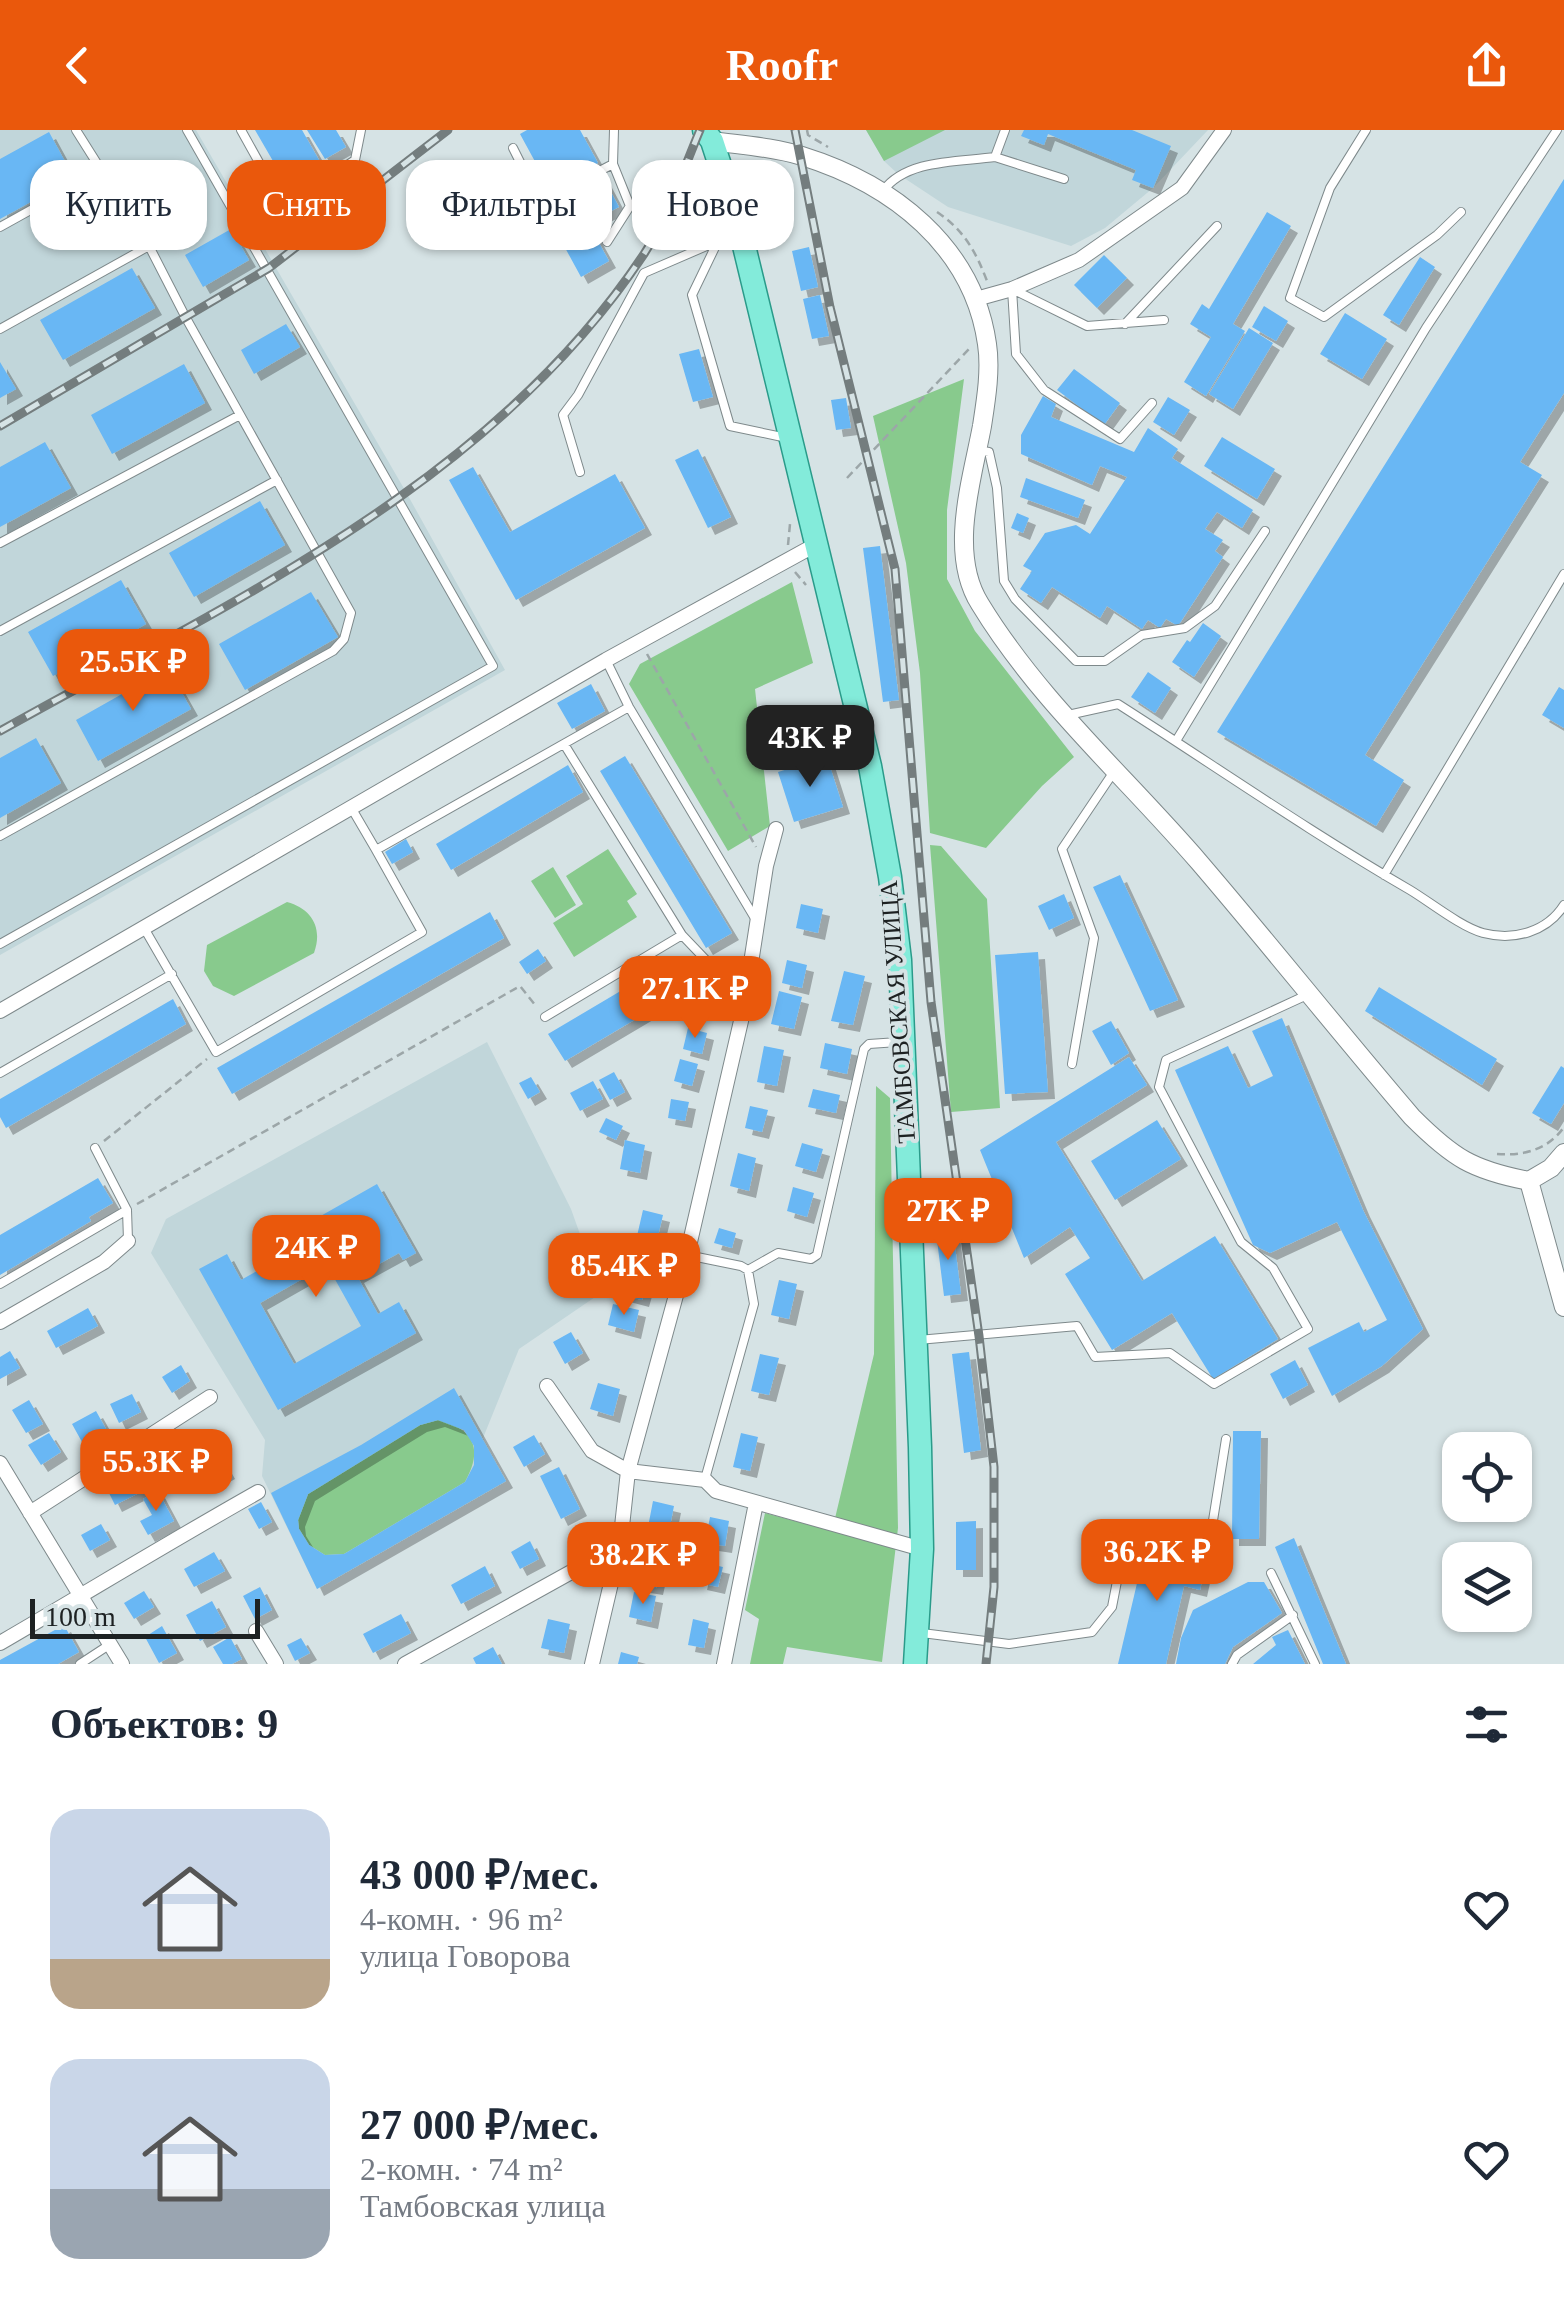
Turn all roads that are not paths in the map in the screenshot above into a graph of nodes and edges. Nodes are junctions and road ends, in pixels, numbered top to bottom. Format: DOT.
graph roads {
  1 [pos="76,130"];
  2 [pos="187,130"];
  3 [pos="241,130"];
  4 [pos="361,130"];
  5 [pos="614,130"];
  6 [pos="1004,130"];
  7 [pos="1224,130"];
  8 [pos="1366,130"];
  9 [pos="1557,130"];
  10 [pos="708,135"];
  11 [pos="512,148"];
  12 [pos="996,157"];
  13 [pos="94,160"];
  14 [pos="717,160"];
  15 [pos="613,164"];
  16 [pos="1064,179"];
  17 [pos="882,192"];
  18 [pos="30,211"];
  19 [pos="1461,212"];
  20 [pos="1217,226"];
  21 [pos="0,227"];
  22 [pos="612,234"];
  23 [pos="142,250"];
  24 [pos="151,250"];
  25 [pos="698,250"];
  26 [pos="714,250"];
  27 [pos="745,250"];
  28 [pos="1012,290"];
  29 [pos="984,297"];
  30 [pos="1164,320"];
  31 [pos="1125,324"];
  32 [pos="0,329"];
  33 [pos="1152,403"];
  34 [pos="240,415"];
  35 [pos="792,439"];
  36 [pos="977,450"];
  37 [pos="580,472"];
  38 [pos="277,480"];
  39 [pos="1265,531"];
  40 [pos="0,544"];
  41 [pos="816,544"];
  42 [pos="1564,574"];
  43 [pos="0,631"];
  44 [pos="606,660"];
  45 [pos="630,707"];
  46 [pos="1064,716"];
  47 [pos="1176,741"];
  48 [pos="564,744"];
  49 [pos="1115,770"];
  50 [pos="352,809"];
  51 [pos="776,829"];
  52 [pos="0,836"];
  53 [pos="376,850"];
  54 [pos="1384,875"];
  55 [pos="1564,906"];
  56 [pos="757,922"];
  57 [pos="144,928"];
  58 [pos="682,935"];
  59 [pos="0,944"];
  60 [pos="172,974"];
  61 [pos="1307,994"];
  62 [pos="744,1008"];
  63 [pos="0,1010"];
  64 [pos="545,1017"];
  65 [pos="902,1042"];
  66 [pos="1072,1064"];
  67 [pos="0,1074"];
  68 [pos="95,1148"];
  69 [pos="1564,1153"];
  70 [pos="1529,1181"];
  71 [pos="127,1210"];
  72 [pos="128,1241"];
  73 [pos="687,1255"];
  74 [pos="748,1270"];
  75 [pos="0,1284"];
  76 [pos="1563,1300"];
  77 [pos="0,1322"];
  78 [pos="913,1340"];
  79 [pos="547,1386"];
  80 [pos="210,1397"];
  81 [pos="1226,1439"];
  82 [pos="0,1463"];
  83 [pos="628,1471"];
  84 [pos="705,1480"];
  85 [pos="5,1484"];
  86 [pos="258,1492"];
  87 [pos="756,1503"];
  88 [pos="30,1513"];
  89 [pos="620,1545"];
  90 [pos="922,1549"];
  91 [pos="1271,1573"];
  92 [pos="80,1596"];
  93 [pos="1293,1614"];
  94 [pos="256,1630"];
  95 [pos="918,1632"];
  96 [pos="0,1643"];
  97 [pos="110,1644"];
  98 [pos="80,1664"];
  99 [pos="122,1664"];
  100 [pos="276,1664"];
  101 [pos="405,1664"];
  102 [pos="592,1664"];
  103 [pos="724,1664"];
  104 [pos="915,1664"];
  105 [pos="1232,1664"];
  106 [pos="1315,1664"];
  1 -- 13 [label="lane"];
  2 -- 59 [label="lane"];
  3 -- 4 [label="lane"];
  5 -- 15 [label="lane"];
  6 -- 12 [label="lane"];
  7 -- 28 [label="street"];
  8 -- 19 [label="lane"];
  9 -- 47 [label="lane"];
  10 -- 14 [label="main road, ТАМБОВСКАЯ УЛИЦА"];
  10 -- 17 [label="street, ТАМБОВСКАЯ УЛИЦА"];
  11 -- 15 [label="lane"];
  12 -- 16 [label="lane"];
  12 -- 17 [label="lane"];
  15 -- 22 [label="lane"];
  17 -- 29 [label="street, ТАМБОВСКАЯ УЛИЦА"];
  18 -- 21 [label="lane"];
  20 -- 31 [label="lane"];
  23 -- 32 [label="lane"];
  24 -- 34 [label="lane"];
  25 -- 37 [label="lane"];
  26 -- 35 [label="lane"];
  27 -- 35 [label="main road, ТАМБОВСКАЯ УЛИЦА"];
  28 -- 29 [label="street"];
  28 -- 31 [label="lane"];
  28 -- 33 [label="lane"];
  29 -- 36 [label="street, ТАМБОВСКАЯ УЛИЦА"];
  30 -- 31 [label="lane"];
  34 -- 38 [label="lane"];
  34 -- 40 [label="lane"];
  35 -- 41 [label="main road, ТАМБОВСКАЯ УЛИЦА"];
  36 -- 39 [label="lane"];
  36 -- 46 [label="street, ТАМБОВСКАЯ УЛИЦА"];
  38 -- 43 [label="lane"];
  38 -- 52 [label="lane"];
  41 -- 44 [label="street"];
  41 -- 65 [label="main road, ТАМБОВСКАЯ УЛИЦА"];
  42 -- 54 [label="lane"];
  44 -- 45 [label="lane"];
  44 -- 50 [label="street"];
  45 -- 48 [label="lane"];
  45 -- 56 [label="lane"];
  46 -- 47 [label="lane"];
  46 -- 49 [label="street, ТАМБОВСКАЯ УЛИЦА"];
  47 -- 54 [label="lane"];
  48 -- 53 [label="lane"];
  48 -- 58 [label="lane"];
  49 -- 61 [label="street, ТАМБОВСКАЯ УЛИЦА"];
  49 -- 66 [label="lane"];
  50 -- 53 [label="lane"];
  50 -- 57 [label="street"];
  51 -- 56 [label="street"];
  53 -- 60 [label="lane"];
  54 -- 55 [label="lane"];
  56 -- 62 [label="street"];
  57 -- 60 [label="lane"];
  57 -- 63 [label="street"];
  58 -- 62 [label="lane"];
  58 -- 64 [label="lane"];
  60 -- 67 [label="lane"];
  61 -- 70 [label="street, ТАМБОВСКАЯ УЛИЦА"];
  61 -- 78 [label="lane"];
  62 -- 73 [label="street"];
  65 -- 74 [label="lane"];
  65 -- 78 [label="main road, ТАМБОВСКАЯ УЛИЦА"];
  68 -- 71 [label="lane"];
  69 -- 70 [label="street"];
  70 -- 76 [label="street"];
  71 -- 72 [label="lane"];
  71 -- 75 [label="lane"];
  72 -- 77 [label="street"];
  73 -- 74 [label="lane"];
  73 -- 83 [label="street"];
  74 -- 84 [label="lane"];
  78 -- 90 [label="main road, ТАМБОВСКАЯ УЛИЦА"];
  79 -- 83 [label="street"];
  80 -- 88 [label="street"];
  81 -- 95 [label="lane"];
  82 -- 85 [label="street"];
  83 -- 84 [label="street"];
  83 -- 89 [label="street"];
  84 -- 87 [label="street"];
  85 -- 88 [label="street"];
  86 -- 92 [label="street"];
  87 -- 90 [label="street"];
  87 -- 103 [label="street"];
  88 -- 92 [label="street"];
  89 -- 101 [label="street"];
  89 -- 102 [label="street"];
  90 -- 95 [label="main road, ТАМБОВСКАЯ УЛИЦА"];
  91 -- 93 [label="lane"];
  92 -- 96 [label="street"];
  92 -- 97 [label="street"];
  93 -- 105 [label="lane"];
  93 -- 106 [label="lane"];
  94 -- 100 [label="street"];
  95 -- 104 [label="main road, ТАМБОВСКАЯ УЛИЦА"];
  97 -- 98 [label="lane"];
  97 -- 99 [label="street"];
}
